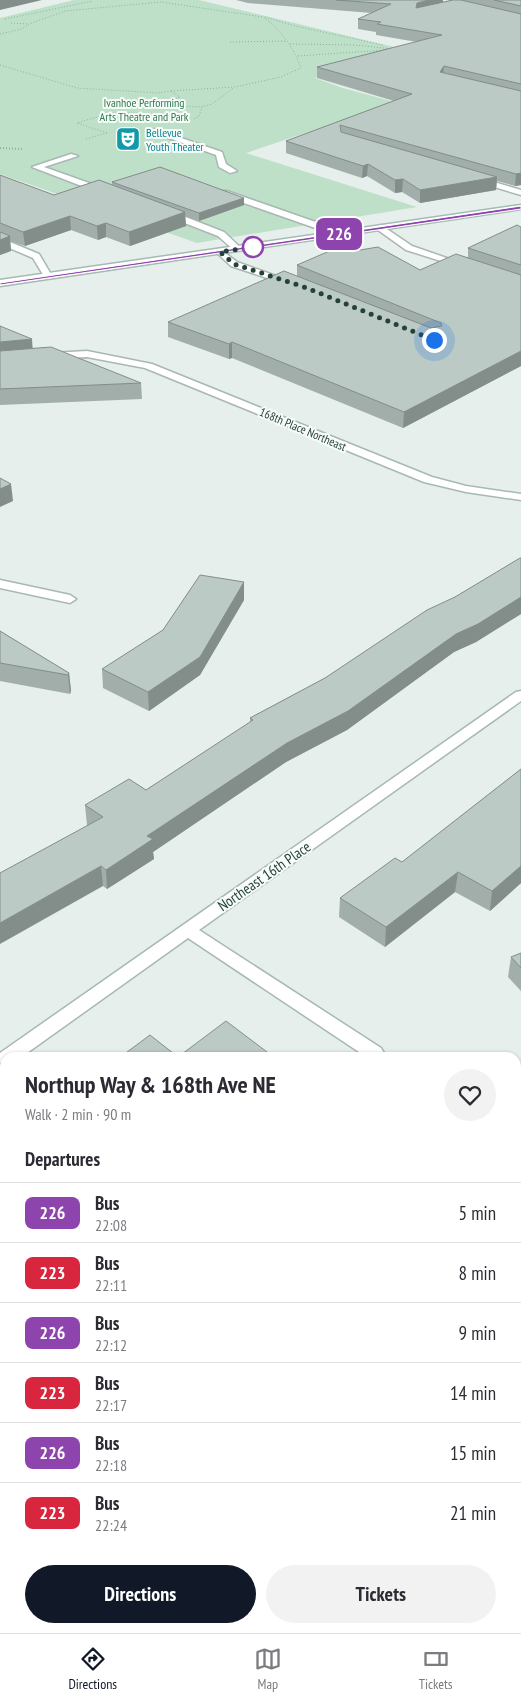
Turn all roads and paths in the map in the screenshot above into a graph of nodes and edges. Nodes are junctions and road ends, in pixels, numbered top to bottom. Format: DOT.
graph roads {
  1 [pos="135,0"];
  2 [pos="93,1"];
  3 [pos="150,1"];
  4 [pos="136,3"];
  5 [pos="56,8"];
  6 [pos="65,11"];
  7 [pos="263,17"];
  8 [pos="5,19"];
  9 [pos="11,23"];
  10 [pos="29,24"];
  11 [pos="0,34"];
  12 [pos="286,41"];
  13 [pos="230,42"];
  14 [pos="289,44"];
  15 [pos="388,47"];
  16 [pos="298,56"];
  17 [pos="0,65"];
  18 [pos="235,87"];
  19 [pos="171,92"];
  20 [pos="202,107"];
  21 [pos="151,112"];
  22 [pos="158,131"];
  23 [pos="107,133"];
  24 [pos="74,156"];
  25 [pos="233,171"];
  26 [pos="472,178"];
  27 [pos="218,191"];
  28 [pos="108,192"];
  29 [pos="521,193"];
  30 [pos="521,208"];
  31 [pos="160,211"];
  32 [pos="381,228"];
  33 [pos="332,234"];
  34 [pos="0,241"];
  35 [pos="238,249"];
  36 [pos="220,252"];
  37 [pos="474,269"];
  38 [pos="48,276"];
  39 [pos="0,283"];
  40 [pos="298,285"];
  41 [pos="36,357"];
  42 [pos="521,496"];
  43 [pos="0,584"];
  44 [pos="70,599"];
  45 [pos="521,695"];
  46 [pos="514,708"];
  47 [pos="187,930"];
  48 [pos="14,1052"];
  49 [pos="373,1052"];
  1 -- 4 [label="path"];
  2 -- 5 [label="path"];
  3 -- 4 [label="path"];
  3 -- 7 [label="path"];
  4 -- 6 [label="path"];
  5 -- 6 [label="path"];
  5 -- 8 [label="path"];
  6 -- 10 [label="path"];
  7 -- 12 [label="path"];
  7 -- 15 [label="path"];
  9 -- 10 [label="path"];
  10 -- 11 [label="path"];
  12 -- 13 [label="path"];
  12 -- 14 [label="path"];
  14 -- 15 [label="path"];
  14 -- 16 [label="path"];
  15 -- 16 [label="path"];
  16 -- 18 [label="path"];
  17 -- 19 [label="path"];
  18 -- 19 [label="path"];
  18 -- 20 [label="path"];
  19 -- 20 [label="path"];
  20 -- 22 [label="path"];
  21 -- 23 [label="path"];
  22 -- 25 [label="street"];
  24 -- 28 [label="street"];
  26 -- 29 [label="street"];
  27 -- 33 [label="street"];
  30 -- 32 [label="street"];
  31 -- 35 [label="street"];
  32 -- 33 [label="street"];
  32 -- 37 [label="street"];
  33 -- 35 [label="street"];
  34 -- 38 [label="street"];
  35 -- 36 [label="street"];
  36 -- 38 [label="street"];
  36 -- 40 [label="street"];
  38 -- 39 [label="street"];
  41 -- 42 [label="street, 168th Place Northeast"];
  43 -- 44 [label="street"];
  45 -- 46 [label="street, Northeast 16th Place"];
  46 -- 47 [label="street, Northeast 16th Place"];
  47 -- 48 [label="street, Northeast 16th Place"];
  47 -- 49 [label="street"];
}
